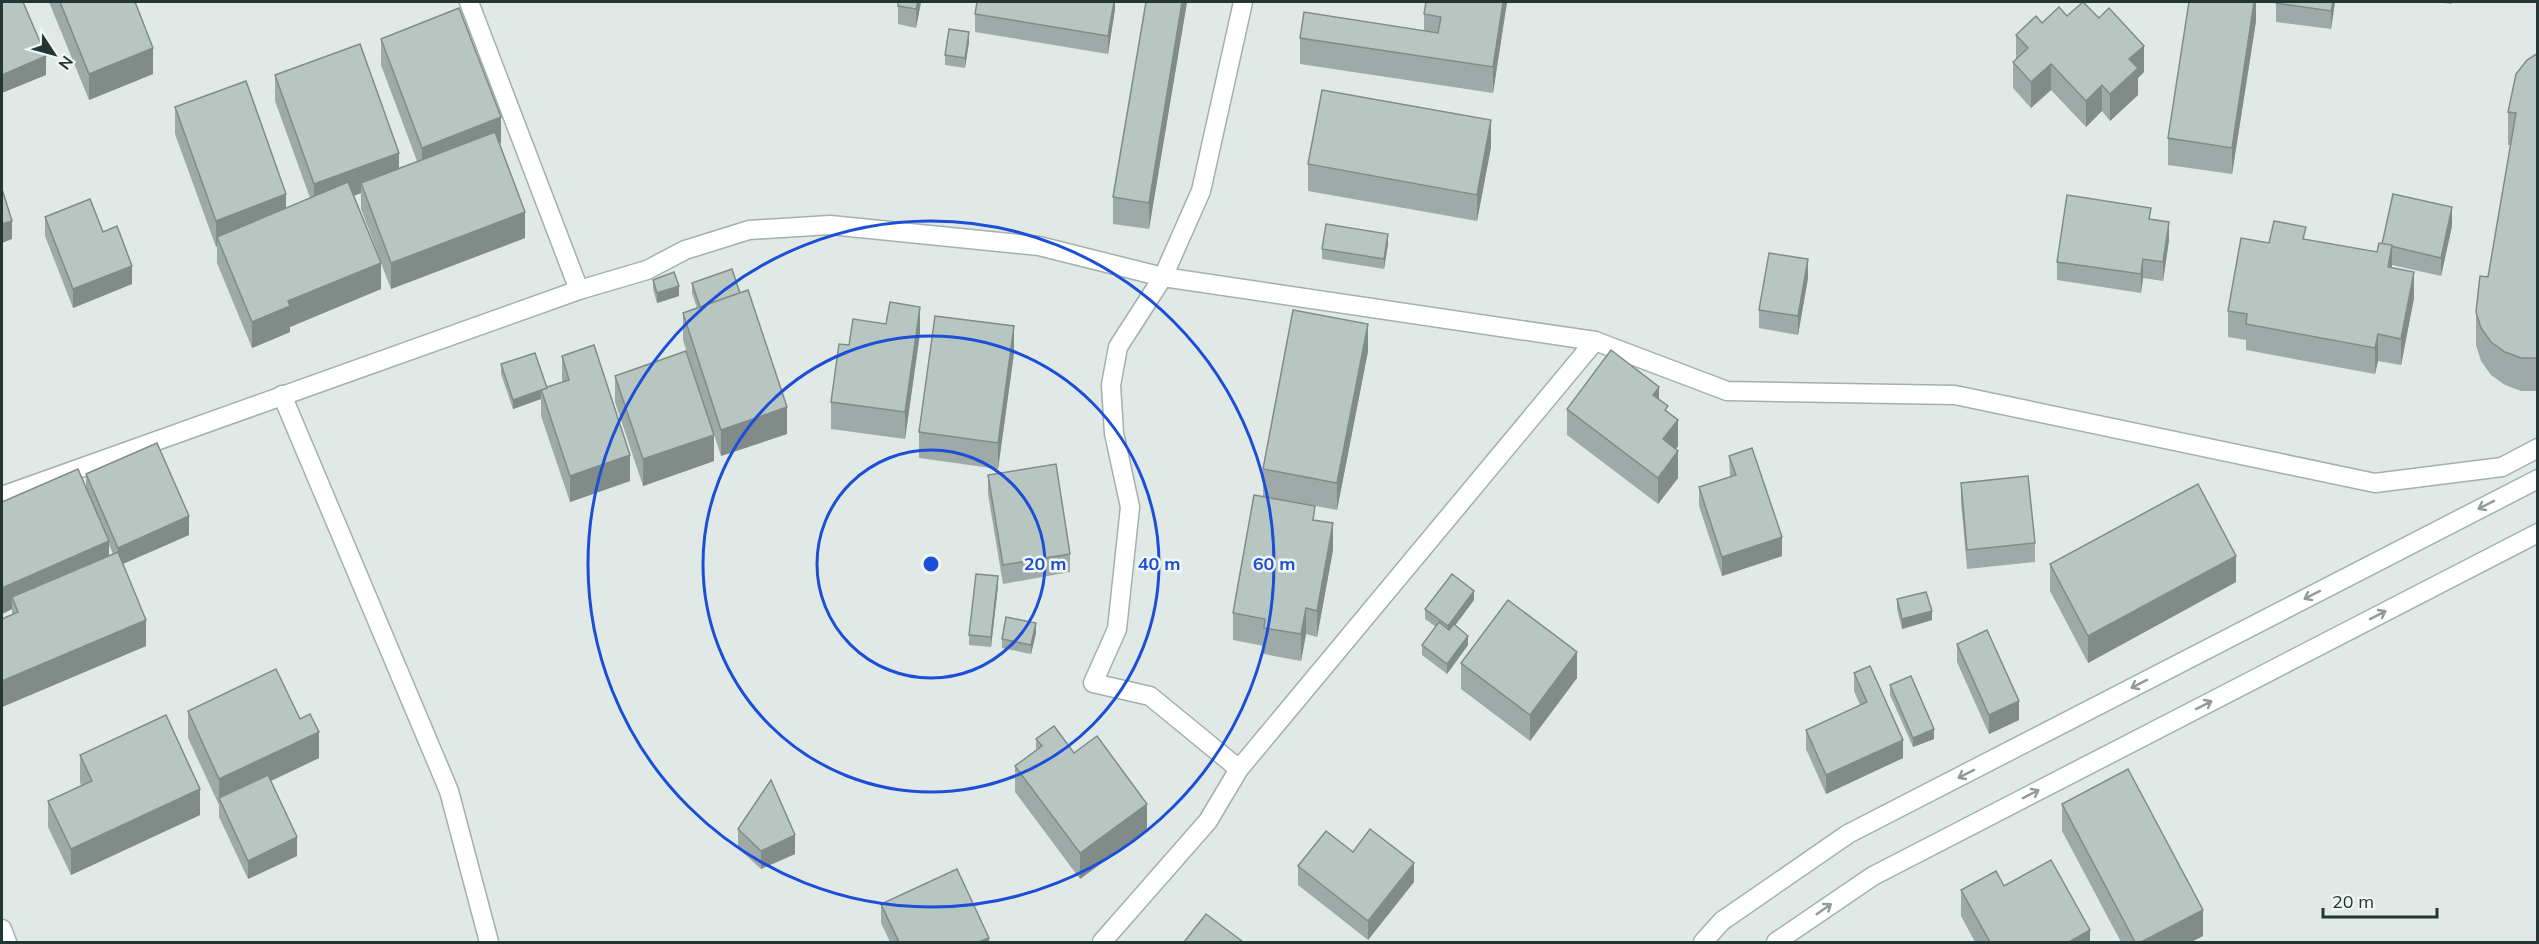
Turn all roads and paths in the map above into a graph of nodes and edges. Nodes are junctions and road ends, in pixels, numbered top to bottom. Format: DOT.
graph roads {
  1 [pos="469,2"];
  2 [pos="1243,2"];
  3 [pos="1163,277"];
  4 [pos="579,290"];
  5 [pos="1595,341"];
  6 [pos="282,395"];
  7 [pos="2538,448"];
  8 [pos="2538,478"];
  9 [pos="2,496"];
  10 [pos="2538,533"];
  11 [pos="1239,769"];
  12 [pos="2,928"];
  13 [pos="7,942"];
  14 [pos="489,942"];
  15 [pos="1102,942"];
  16 [pos="1703,942"];
  17 [pos="1776,942"];
  1 -- 4 [label="street"];
  2 -- 3 [label="street"];
  3 -- 4 [label="street"];
  3 -- 5 [label="street"];
  3 -- 11 [label="street"];
  4 -- 6 [label="street"];
  5 -- 7 [label="street"];
  5 -- 11 [label="street"];
  6 -- 9 [label="street"];
  6 -- 14 [label="street"];
  8 -- 16 [label="street, one-way"];
  17 -- 10 [label="street, one-way"];
  11 -- 15 [label="street"];
  12 -- 13 [label="street"];
}
